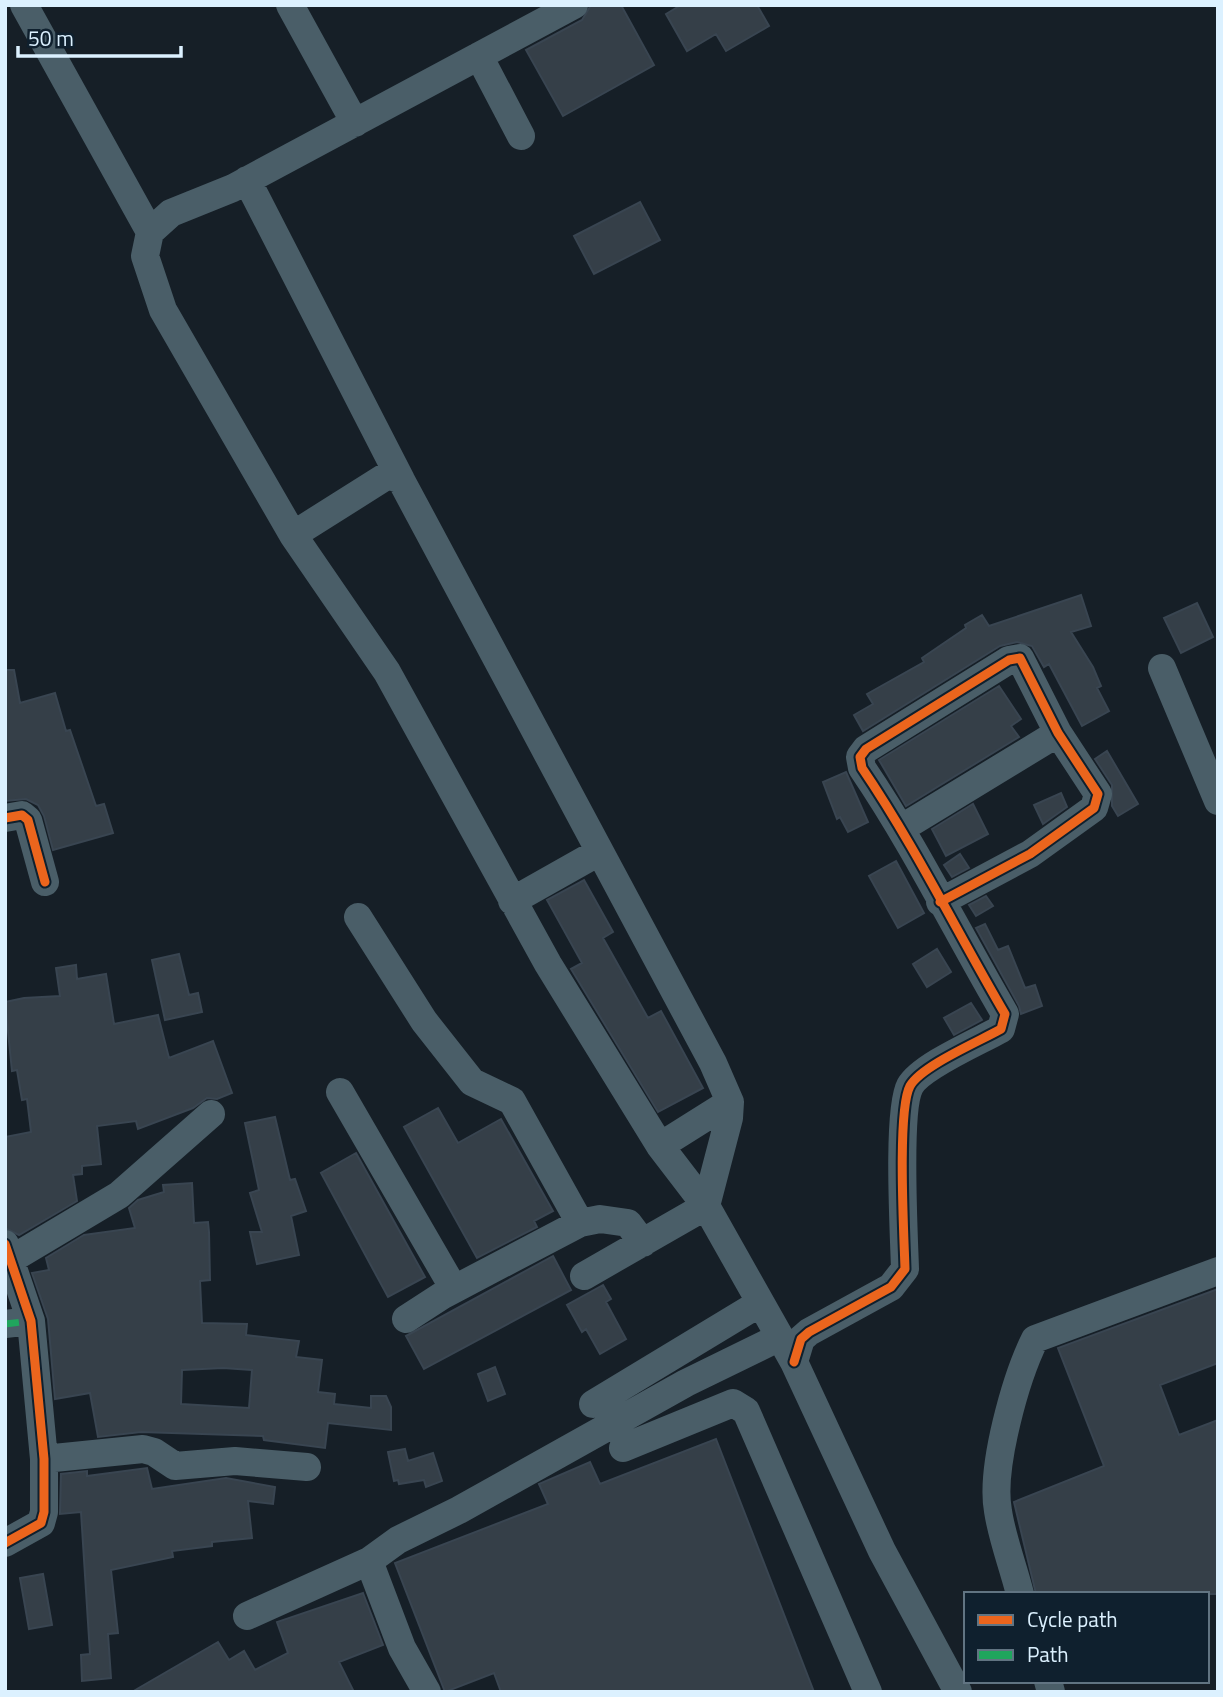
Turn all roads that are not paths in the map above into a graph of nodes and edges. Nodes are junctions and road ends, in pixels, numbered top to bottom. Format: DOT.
graph roads {
  1 [pos="24,5"];
  2 [pos="290,5"];
  3 [pos="574,5"];
  4 [pos="479,56"];
  5 [pos="355,123"];
  6 [pos="521,136"];
  7 [pos="247,180"];
  8 [pos="150,232"];
  9 [pos="401,480"];
  10 [pos="293,534"];
  11 [pos="1162,668"];
  12 [pos="1058,733"];
  13 [pos="1218,801"];
  14 [pos="5,818"];
  15 [pos="902,828"];
  16 [pos="599,852"];
  17 [pos="45,883"];
  18 [pos="512,901"];
  19 [pos="940,902"];
  20 [pos="358,916"];
  21 [pos="340,1092"];
  22 [pos="730,1102"];
  23 [pos="211,1114"];
  24 [pos="660,1146"];
  25 [pos="706,1206"];
  26 [pos="580,1223"];
  27 [pos="643,1243"];
  28 [pos="8,1252"];
  29 [pos="1218,1271"];
  30 [pos="584,1276"];
  31 [pos="454,1289"];
  32 [pos="760,1303"];
  33 [pos="406,1319"];
  34 [pos="18,1323"];
  35 [pos="780,1337"];
  36 [pos="794,1362"];
  37 [pos="593,1404"];
  38 [pos="623,1448"];
  39 [pos="44,1459"];
  40 [pos="307,1467"];
  41 [pos="5,1543"];
  42 [pos="369,1561"];
  43 [pos="1019,1592"];
  44 [pos="247,1616"];
  45 [pos="427,1692"];
  46 [pos="868,1692"];
  47 [pos="958,1692"];
  1 -- 8 [label="street"];
  2 -- 5 [label="street"];
  3 -- 4 [label="street"];
  4 -- 5 [label="street"];
  4 -- 6 [label="street"];
  5 -- 7 [label="street"];
  7 -- 8 [label="street"];
  7 -- 9 [label="street"];
  8 -- 10 [label="street"];
  9 -- 10 [label="street"];
  9 -- 16 [label="street"];
  10 -- 18 [label="street"];
  11 -- 13 [label="street"];
  12 -- 15 [label="street"];
  12 -- 15 [label="street"];
  12 -- 19 [label="street"];
  14 -- 17 [label="street"];
  15 -- 19 [label="street"];
  16 -- 18 [label="street"];
  16 -- 22 [label="street"];
  18 -- 24 [label="street"];
  19 -- 36 [label="street"];
  20 -- 26 [label="street"];
  21 -- 31 [label="street"];
  22 -- 24 [label="street"];
  22 -- 25 [label="street"];
  23 -- 28 [label="street"];
  24 -- 25 [label="street"];
  25 -- 27 [label="street"];
  25 -- 32 [label="street"];
  26 -- 27 [label="street"];
  26 -- 31 [label="street"];
  27 -- 30 [label="street"];
  28 -- 34 [label="street"];
  29 -- 43 [label="street"];
  31 -- 33 [label="street"];
  32 -- 35 [label="street"];
  32 -- 37 [label="street"];
  34 -- 39 [label="street"];
  35 -- 36 [label="street"];
  35 -- 42 [label="street"];
  36 -- 47 [label="street"];
  38 -- 46 [label="street"];
  39 -- 40 [label="street"];
  39 -- 41 [label="street"];
  42 -- 44 [label="street"];
  42 -- 45 [label="street"];
}
